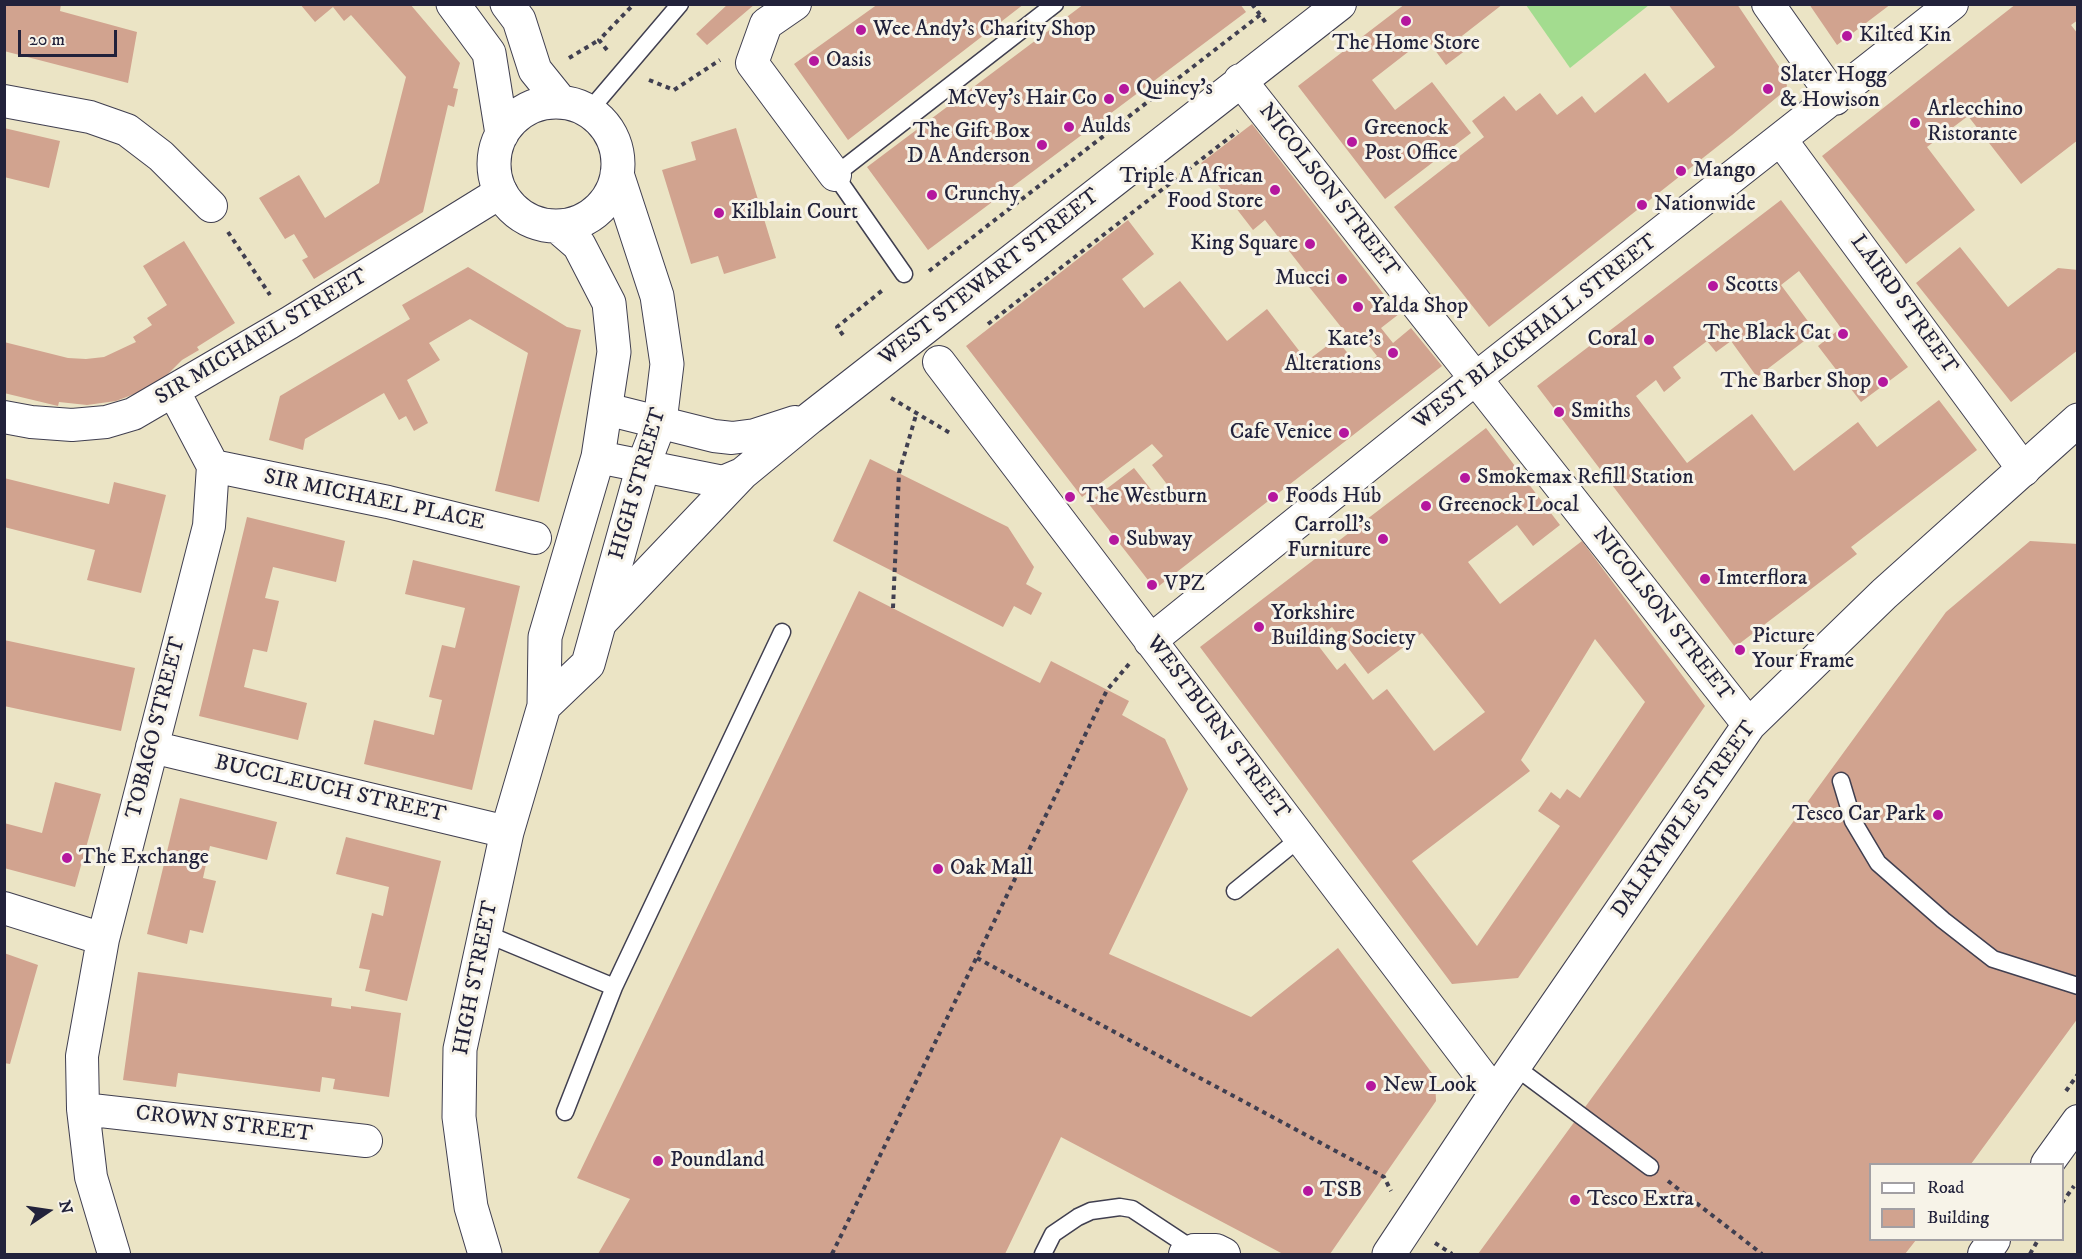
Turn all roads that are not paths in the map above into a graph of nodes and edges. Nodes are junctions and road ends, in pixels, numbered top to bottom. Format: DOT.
graph roads {
  1 [pos="453,4"];
  2 [pos="507,4"];
  3 [pos="680,4"];
  4 [pos="795,4"];
  5 [pos="1055,4"];
  6 [pos="1340,4"];
  7 [pos="1768,4"];
  8 [pos="1952,4"];
  9 [pos="1240,80"];
  10 [pos="1834,99"];
  11 [pos="4,101"];
  12 [pos="575,106"];
  13 [pos="502,134"];
  14 [pos="1781,140"];
  15 [pos="618,174"];
  16 [pos="836,175"];
  17 [pos="501,192"];
  18 [pos="211,206"];
  19 [pos="557,226"];
  20 [pos="904,274"];
  21 [pos="939,362"];
  22 [pos="1475,379"];
  23 [pos="174,392"];
  24 [pos="606,410"];
  25 [pos="4,417"];
  26 [pos="810,418"];
  27 [pos="2078,420"];
  28 [pos="660,422"];
  29 [pos="598,457"];
  30 [pos="213,466"];
  31 [pos="643,466"];
  32 [pos="2024,470"];
  33 [pos="742,474"];
  34 [pos="535,538"];
  35 [pos="600,623"];
  36 [pos="782,632"];
  37 [pos="1150,641"];
  38 [pos="544,706"];
  39 [pos="1749,725"];
  40 [pos="152,747"];
  41 [pos="1841,781"];
  42 [pos="507,832"];
  43 [pos="1300,838"];
  44 [pos="1234,891"];
  45 [pos="4,908"];
  46 [pos="484,933"];
  47 [pos="103,939"];
  48 [pos="2078,986"];
  49 [pos="614,987"];
  50 [pos="1514,1066"];
  51 [pos="1495,1094"];
  52 [pos="83,1109"];
  53 [pos="565,1112"];
  54 [pos="2078,1121"];
  55 [pos="366,1141"];
  56 [pos="2048,1163"];
  57 [pos="1650,1167"];
  58 [pos="1993,1241"];
  59 [pos="1201,1253"];
  60 [pos="114,1254"];
  61 [pos="485,1254"];
  62 [pos="1043,1254"];
  63 [pos="1389,1254"];
  64 [pos="1984,1254"];
  1 -- 13 [label="main road"];
  2 -- 12 [label="main road"];
  3 -- 12 [label="lane"];
  4 -- 16 [label="street"];
  5 -- 16 [label="lane"];
  6 -- 9 [label="street, WEST STEWART STREET"];
  7 -- 10 [label="street"];
  8 -- 10 [label="street, WEST BLACKHALL STREET"];
  9 -- 22 [label="street, NICOLSON STREET"];
  9 -- 26 [label="street, WEST STEWART STREET"];
  10 -- 14 [label="street, WEST BLACKHALL STREET"];
  11 -- 18 [label="street"];
  12 -- 13 [label="main road"];
  12 -- 15 [label="main road"];
  13 -- 17 [label="main road"];
  14 -- 22 [label="street, WEST BLACKHALL STREET"];
  14 -- 32 [label="street, LAIRD STREET"];
  15 -- 19 [label="main road"];
  15 -- 28 [label="main road, HIGH STREET"];
  16 -- 20 [label="lane"];
  17 -- 19 [label="main road"];
  17 -- 23 [label="street, SIR MICHAEL STREET"];
  19 -- 24 [label="main road, HIGH STREET"];
  21 -- 37 [label="street, WESTBURN STREET"];
  22 -- 37 [label="street, WEST BLACKHALL STREET"];
  22 -- 39 [label="street, NICOLSON STREET"];
  23 -- 25 [label="street, SIR MICHAEL STREET"];
  23 -- 30 [label="street"];
  24 -- 28 [label="street, WEST STEWART STREET"];
  24 -- 29 [label="main road, HIGH STREET"];
  26 -- 28 [label="street, WEST STEWART STREET"];
  26 -- 33 [label="street, WEST STEWART STREET"];
  27 -- 32 [label="main road, DALRYMPLE STREET"];
  28 -- 31 [label="main road, HIGH STREET"];
  29 -- 31 [label="street, WEST STEWART STREET"];
  29 -- 38 [label="main road, HIGH STREET"];
  30 -- 34 [label="street, SIR MICHAEL PLACE"];
  30 -- 40 [label="street, TOBAGO STREET"];
  31 -- 33 [label="street, WEST STEWART STREET"];
  31 -- 35 [label="main road, HIGH STREET"];
  32 -- 39 [label="main road, DALRYMPLE STREET"];
  33 -- 35 [label="street, WEST STEWART STREET"];
  35 -- 38 [label="main road, HIGH STREET"];
  36 -- 49 [label="lane"];
  37 -- 43 [label="street, WESTBURN STREET"];
  38 -- 42 [label="main road, HIGH STREET"];
  39 -- 50 [label="main road, DALRYMPLE STREET"];
  40 -- 42 [label="street, BUCCLEUCH STREET"];
  40 -- 47 [label="street, TOBAGO STREET"];
  41 -- 48 [label="lane"];
  42 -- 46 [label="main road, HIGH STREET"];
  43 -- 44 [label="lane"];
  43 -- 51 [label="street, WESTBURN STREET"];
  45 -- 47 [label="street"];
  46 -- 49 [label="lane"];
  46 -- 61 [label="main road, HIGH STREET"];
  47 -- 52 [label="street, TOBAGO STREET"];
  49 -- 53 [label="lane"];
  50 -- 51 [label="main road, DALRYMPLE STREET"];
  50 -- 57 [label="lane"];
  51 -- 63 [label="main road, DALRYMPLE STREET"];
  52 -- 55 [label="street, CROWN STREET"];
  52 -- 60 [label="street, TOBAGO STREET"];
  54 -- 56 [label="street"];
  58 -- 64 [label="street"];
  59 -- 62 [label="lane"];
}
